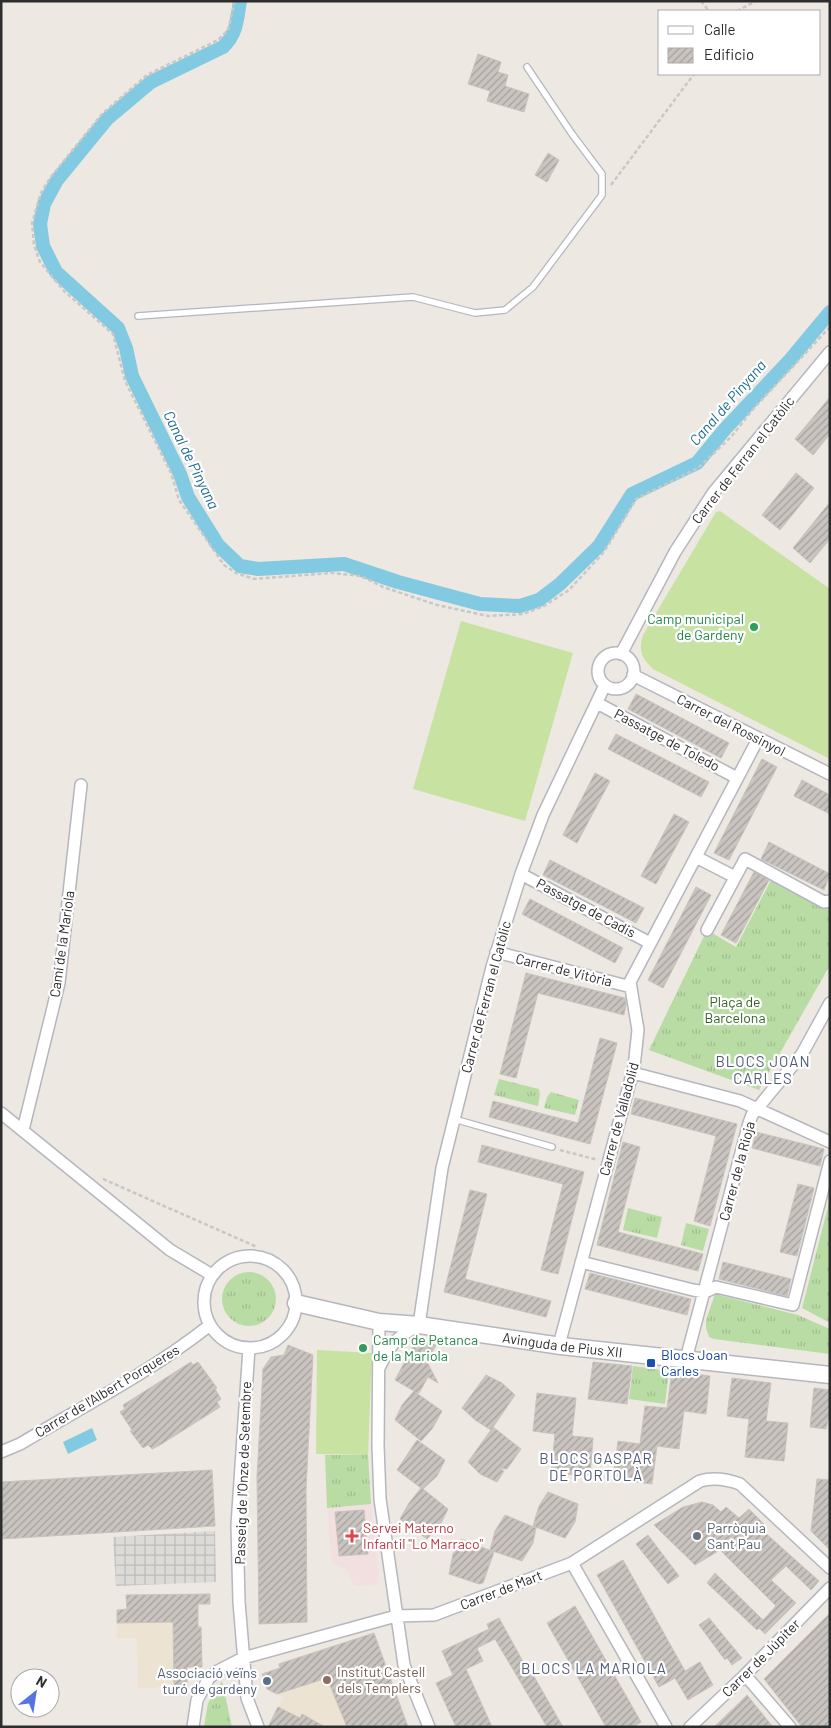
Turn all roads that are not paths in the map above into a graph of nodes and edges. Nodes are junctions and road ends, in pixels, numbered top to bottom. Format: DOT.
graph roads {
  1 [pos="527,67"];
  2 [pos="138,316"];
  3 [pos="830,352"];
  4 [pos="621,654"];
  5 [pos="633,675"];
  6 [pos="605,685"];
  7 [pos="596,703"];
  8 [pos="758,739"];
  9 [pos="830,774"];
  10 [pos="738,778"];
  11 [pos="80,785"];
  12 [pos="696,857"];
  13 [pos="521,874"];
  14 [pos="735,877"];
  15 [pos="830,900"];
  16 [pos="707,930"];
  17 [pos="650,943"];
  18 [pos="496,952"];
  19 [pos="631,987"];
  20 [pos="830,1003"];
  21 [pos="633,1073"];
  22 [pos="758,1108"];
  23 [pos="1,1113"];
  24 [pos="454,1120"];
  25 [pos="23,1130"];
  26 [pos="830,1142"];
  27 [pos="552,1147"];
  28 [pos="830,1161"];
  29 [pos="581,1262"];
  30 [pos="212,1275"];
  31 [pos="705,1292"];
  32 [pos="296,1303"];
  33 [pos="379,1322"];
  34 [pos="210,1324"];
  35 [pos="419,1325"];
  36 [pos="559,1345"];
  37 [pos="249,1348"];
  38 [pos="686,1359"];
  39 [pos="379,1368"];
  40 [pos="830,1375"];
  41 [pos="1,1452"];
  42 [pos="572,1563"];
  43 [pos="830,1568"];
  44 [pos="830,1588"];
  45 [pos="396,1616"];
  46 [pos="243,1658"];
  47 [pos="745,1675"];
  48 [pos="193,1727"];
  49 [pos="258,1727"];
  50 [pos="429,1727"];
  51 [pos="666,1727"];
  52 [pos="690,1727"];
  53 [pos="790,1727"];
  1 -- 2 [label="lane"];
  3 -- 4 [label="street, Carrer de Ferran el Catòlic"];
  4 -- 5 [label="street"];
  4 -- 6 [label="street"];
  5 -- 6 [label="street"];
  5 -- 8 [label="street, Carrer del Rossinyol"];
  6 -- 7 [label="street, Carrer de Ferran el Catòlic"];
  7 -- 10 [label="street, Passatge de Toledo"];
  7 -- 13 [label="street, Carrer de Ferran el Catòlic"];
  8 -- 9 [label="street, Carrer del Rossinyol"];
  8 -- 10 [label="street, Carrer de Valladolid"];
  10 -- 12 [label="street, Carrer de Valladolid"];
  11 -- 25 [label="street, Camí de la Mariola"];
  12 -- 14 [label="street"];
  12 -- 17 [label="street, Carrer de Valladolid"];
  13 -- 17 [label="street, Passatge de Cadis"];
  13 -- 18 [label="street, Carrer de Ferran el Catòlic"];
  14 -- 15 [label="street"];
  14 -- 16 [label="street"];
  17 -- 19 [label="street, Carrer de Valladolid"];
  18 -- 19 [label="street, Carrer de Vitòria"];
  18 -- 24 [label="street, Carrer de Ferran el Catòlic"];
  19 -- 21 [label="street, Carrer de Valladolid"];
  20 -- 22 [label="street, Carrer de la Rioja"];
  21 -- 22 [label="street"];
  21 -- 29 [label="street, Carrer de Valladolid"];
  22 -- 26 [label="street"];
  22 -- 31 [label="street, Carrer de la Rioja"];
  23 -- 25 [label="street"];
  24 -- 27 [label="lane"];
  24 -- 35 [label="street, Carrer de Ferran el Catòlic"];
  25 -- 30 [label="street"];
  28 -- 31 [label="street"];
  29 -- 31 [label="street"];
  29 -- 36 [label="street, Carrer de Valladolid"];
  30 -- 32 [label="street"];
  30 -- 34 [label="street"];
  31 -- 38 [label="street, Carrer de la Rioja"];
  32 -- 33 [label="street, Avinguda de Pius XII"];
  32 -- 37 [label="street"];
  33 -- 35 [label="street, Avinguda de Pius XII"];
  33 -- 39 [label="street"];
  34 -- 37 [label="street"];
  34 -- 41 [label="street, Carrer de l'Albert Porqueres"];
  35 -- 36 [label="street, Avinguda de Pius XII"];
  35 -- 39 [label="street"];
  36 -- 38 [label="street, Avinguda de Pius XII"];
  37 -- 46 [label="street, Passeig de l'Onze de Setembre"];
  38 -- 40 [label="street, Avinguda de Pius XII"];
  39 -- 45 [label="street"];
  42 -- 43 [label="street, Carrer de Mart"];
  42 -- 45 [label="street, Carrer de Mart"];
  42 -- 51 [label="street"];
  44 -- 47 [label="street, Carrer de Júpiter"];
  45 -- 46 [label="street, Carrer de Mart"];
  45 -- 50 [label="street"];
  46 -- 48 [label="street"];
  46 -- 49 [label="street, Passeig de l'Onze de Setembre"];
  47 -- 52 [label="street, Carrer de Júpiter"];
  47 -- 53 [label="street"];
}
